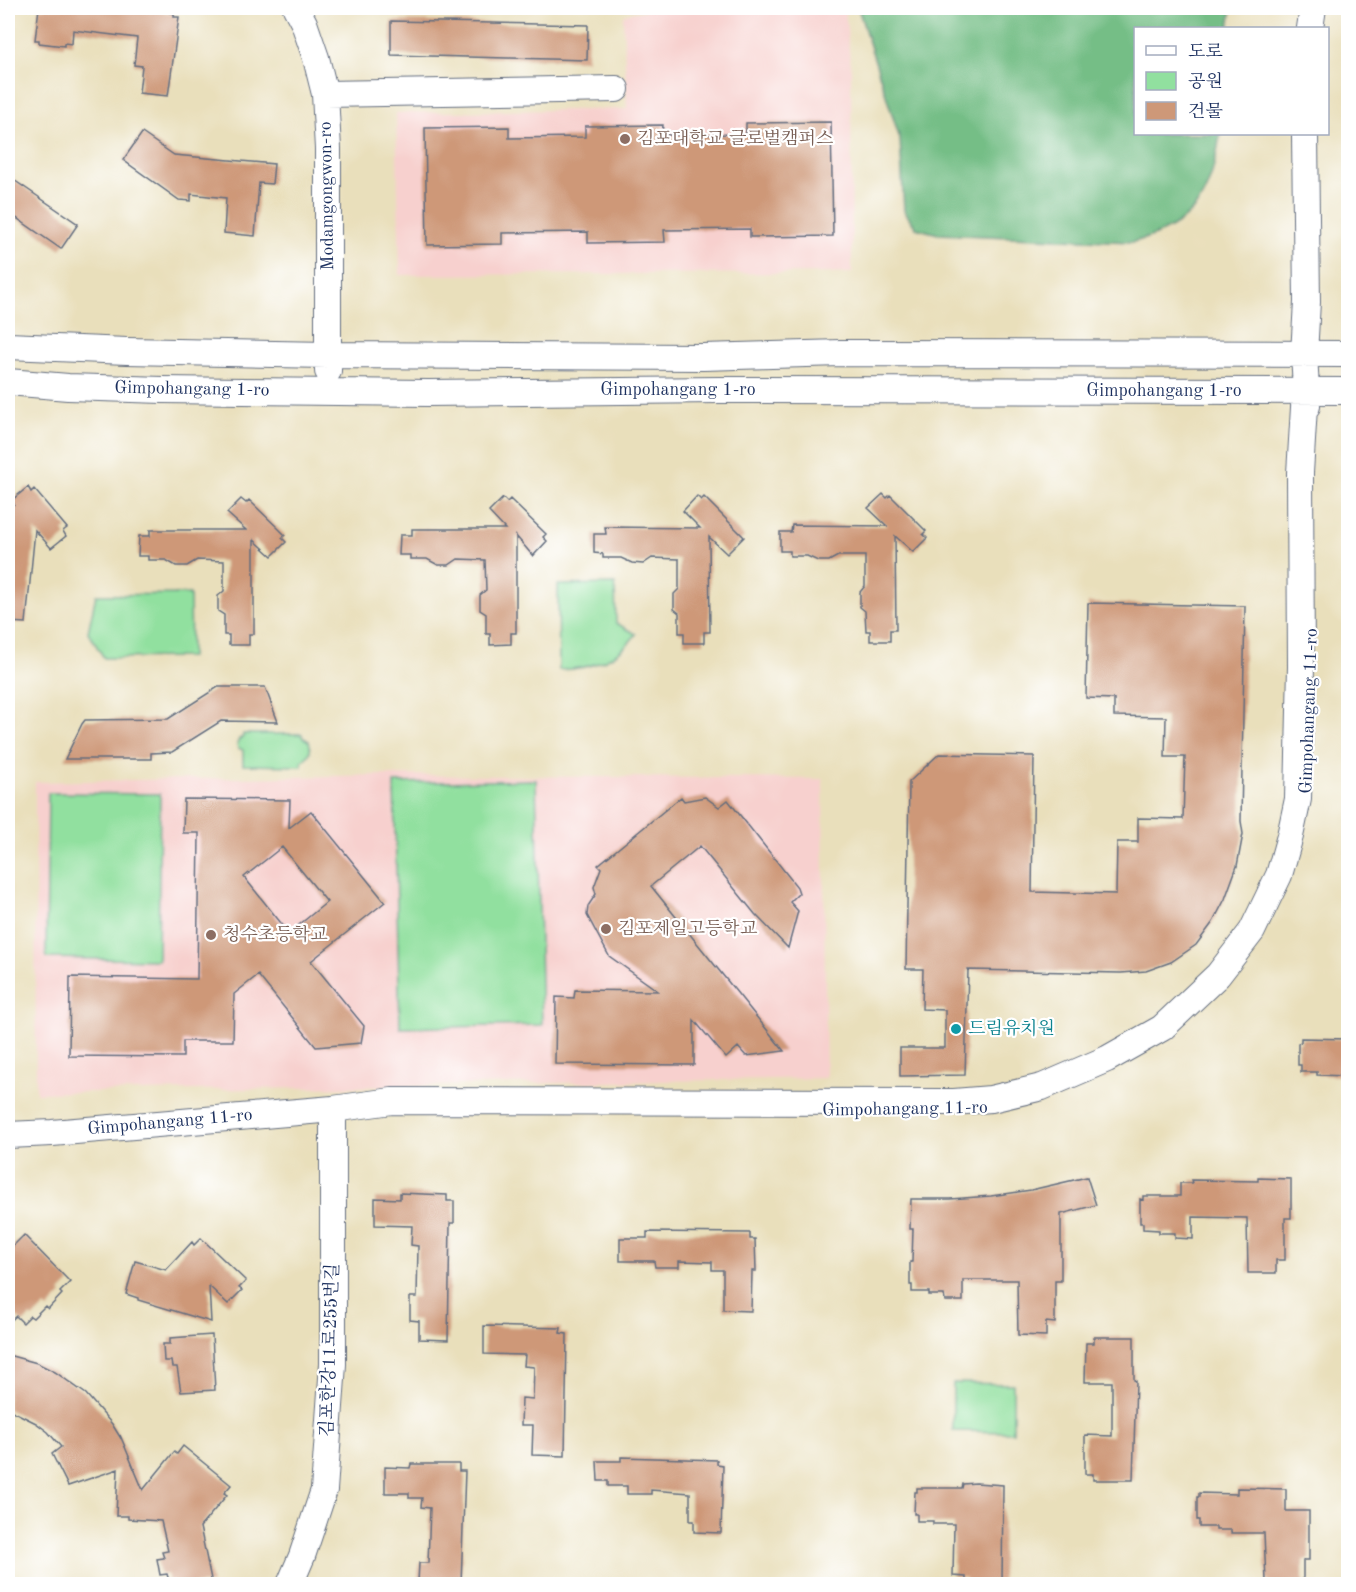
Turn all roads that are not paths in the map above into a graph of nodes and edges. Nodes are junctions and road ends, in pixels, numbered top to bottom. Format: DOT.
graph roads {
  1 [pos="296,8"];
  2 [pos="1313,8"];
  3 [pos="1310,27"];
  4 [pos="616,89"];
  5 [pos="325,94"];
  6 [pos="1305,135"];
  7 [pos="8,346"];
  8 [pos="1304,354"];
  9 [pos="1348,354"];
  10 [pos="328,355"];
  11 [pos="8,382"];
  12 [pos="328,391"];
  13 [pos="1305,391"];
  14 [pos="1348,391"];
  15 [pos="333,1108"];
  16 [pos="8,1135"];
  17 [pos="290,1584"];
  1 -- 5 [label="street, Modamgongwon-ro"];
  2 -- 3 [label="street"];
  4 -- 5 [label="street"];
  5 -- 10 [label="street, Modamgongwon-ro"];
  6 -- 8 [label="street, Gimpohangang 11-ro"];
  7 -- 10 [label="street, Gimpohangang 1-ro"];
  8 -- 9 [label="street, Gimpohangang 1-ro"];
  8 -- 10 [label="street, Gimpohangang 1-ro"];
  8 -- 13 [label="street, Gimpohangang 11-ro"];
  10 -- 12 [label="street, Modamgongwon-ro"];
  11 -- 12 [label="street, Gimpohangang 1-ro"];
  12 -- 13 [label="street, Gimpohangang 1-ro"];
  13 -- 14 [label="street, Gimpohangang 1-ro"];
  13 -- 15 [label="street, Gimpohangang 11-ro"];
  15 -- 16 [label="street, Gimpohangang 11-ro"];
  15 -- 17 [label="street, 김포한강11로255번길"];
}
